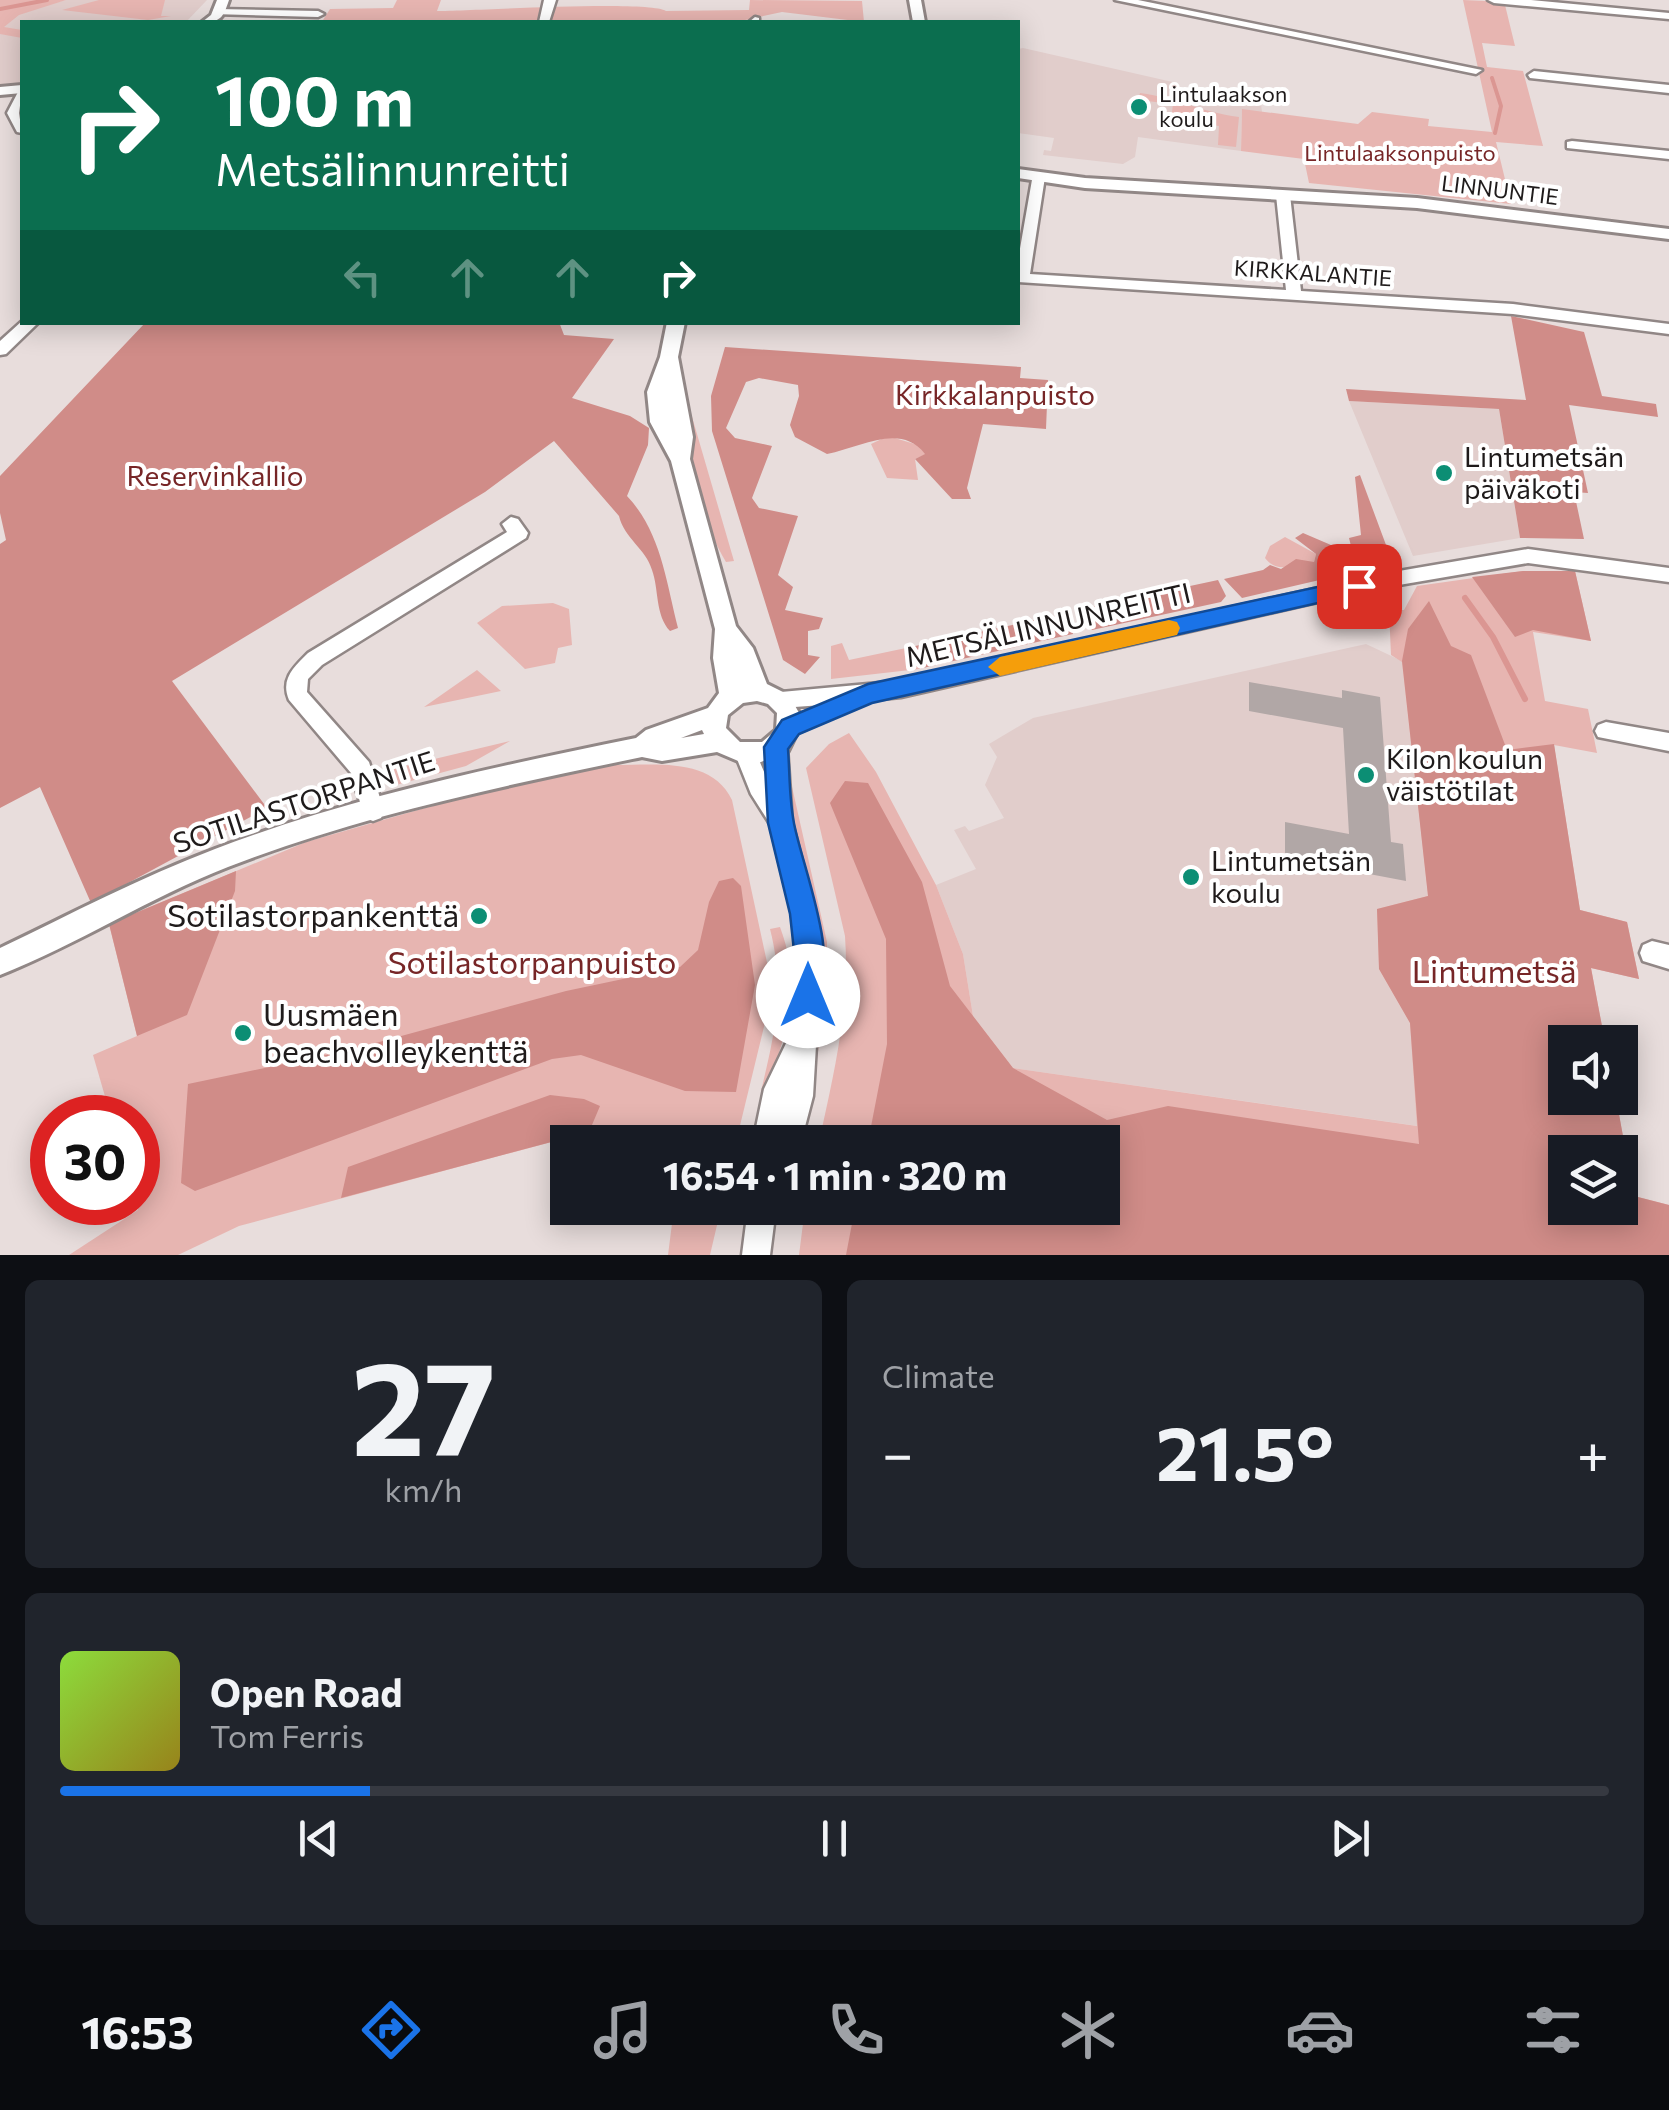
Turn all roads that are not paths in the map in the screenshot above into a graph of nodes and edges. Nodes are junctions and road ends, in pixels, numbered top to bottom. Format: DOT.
graph roads {
  1 [pos="1121,0"];
  2 [pos="1494,0"];
  3 [pos="216,11"];
  4 [pos="318,14"];
  5 [pos="1669,16"];
  6 [pos="1476,70"];
  7 [pos="1534,75"];
  8 [pos="1669,89"];
  9 [pos="20,97"];
  10 [pos="20,125"];
  11 [pos="1572,144"];
  12 [pos="1669,156"];
  13 [pos="1020,178"];
  14 [pos="1038,180"];
  15 [pos="1283,195"];
  16 [pos="1669,234"];
  17 [pos="1020,278"];
  18 [pos="1294,295"];
  19 [pos="29,325"];
  20 [pos="678,325"];
  21 [pos="1669,329"];
  22 [pos="0,350"];
  23 [pos="511,524"];
  24 [pos="1669,575"];
  25 [pos="1359,586"];
  26 [pos="1384,590"];
  27 [pos="726,629"];
  28 [pos="868,694"];
  29 [pos="770,696"];
  30 [pos="724,706"];
  31 [pos="1606,731"];
  32 [pos="783,737"];
  33 [pos="720,742"];
  34 [pos="1669,742"];
  35 [pos="642,747"];
  36 [pos="746,754"];
  37 [pos="374,812"];
  38 [pos="781,823"];
  39 [pos="0,962"];
  40 [pos="803,1032"];
  41 [pos="770,1125"];
  42 [pos="792,1125"];
  43 [pos="760,1225"];
  44 [pos="756,1255"];
  1 -- 6 [label="street"];
  2 -- 5 [label="street"];
  3 -- 4 [label="street"];
  7 -- 8 [label="street"];
  9 -- 10 [label="street"];
  11 -- 12 [label="street"];
  13 -- 14 [label="street, LINNUNTIE"];
  14 -- 15 [label="street, LINNUNTIE"];
  14 -- 17 [label="street"];
  15 -- 16 [label="street, LINNUNTIE"];
  15 -- 18 [label="street"];
  17 -- 18 [label="street, KIRKKALANTIE"];
  18 -- 21 [label="street, KIRKKALANTIE"];
  19 -- 22 [label="street"];
  20 -- 27 [label="street"];
  23 -- 37 [label="street"];
  24 -- 26 [label="street"];
  25 -- 28 [label="street, METSÄLINNUNREITTI"];
  27 -- 29 [label="street"];
  27 -- 30 [label="street"];
  28 -- 29 [label="street, METSÄLINNUNREITTI"];
  28 -- 32 [label="street, METSÄLINNUNREITTI"];
  29 -- 30 [label="street"];
  29 -- 32 [label="street"];
  30 -- 33 [label="street"];
  30 -- 35 [label="street, SOTILASTORPANTIE"];
  31 -- 34 [label="street"];
  32 -- 36 [label="street"];
  32 -- 38 [label="street"];
  33 -- 35 [label="street, SOTILASTORPANTIE"];
  33 -- 36 [label="street"];
  35 -- 37 [label="street, SOTILASTORPANTIE"];
  36 -- 38 [label="street"];
  37 -- 39 [label="street, SOTILASTORPANTIE"];
  38 -- 40 [label="street"];
  40 -- 41 [label="street"];
  40 -- 42 [label="street"];
  43 -- 44 [label="street"];
}
